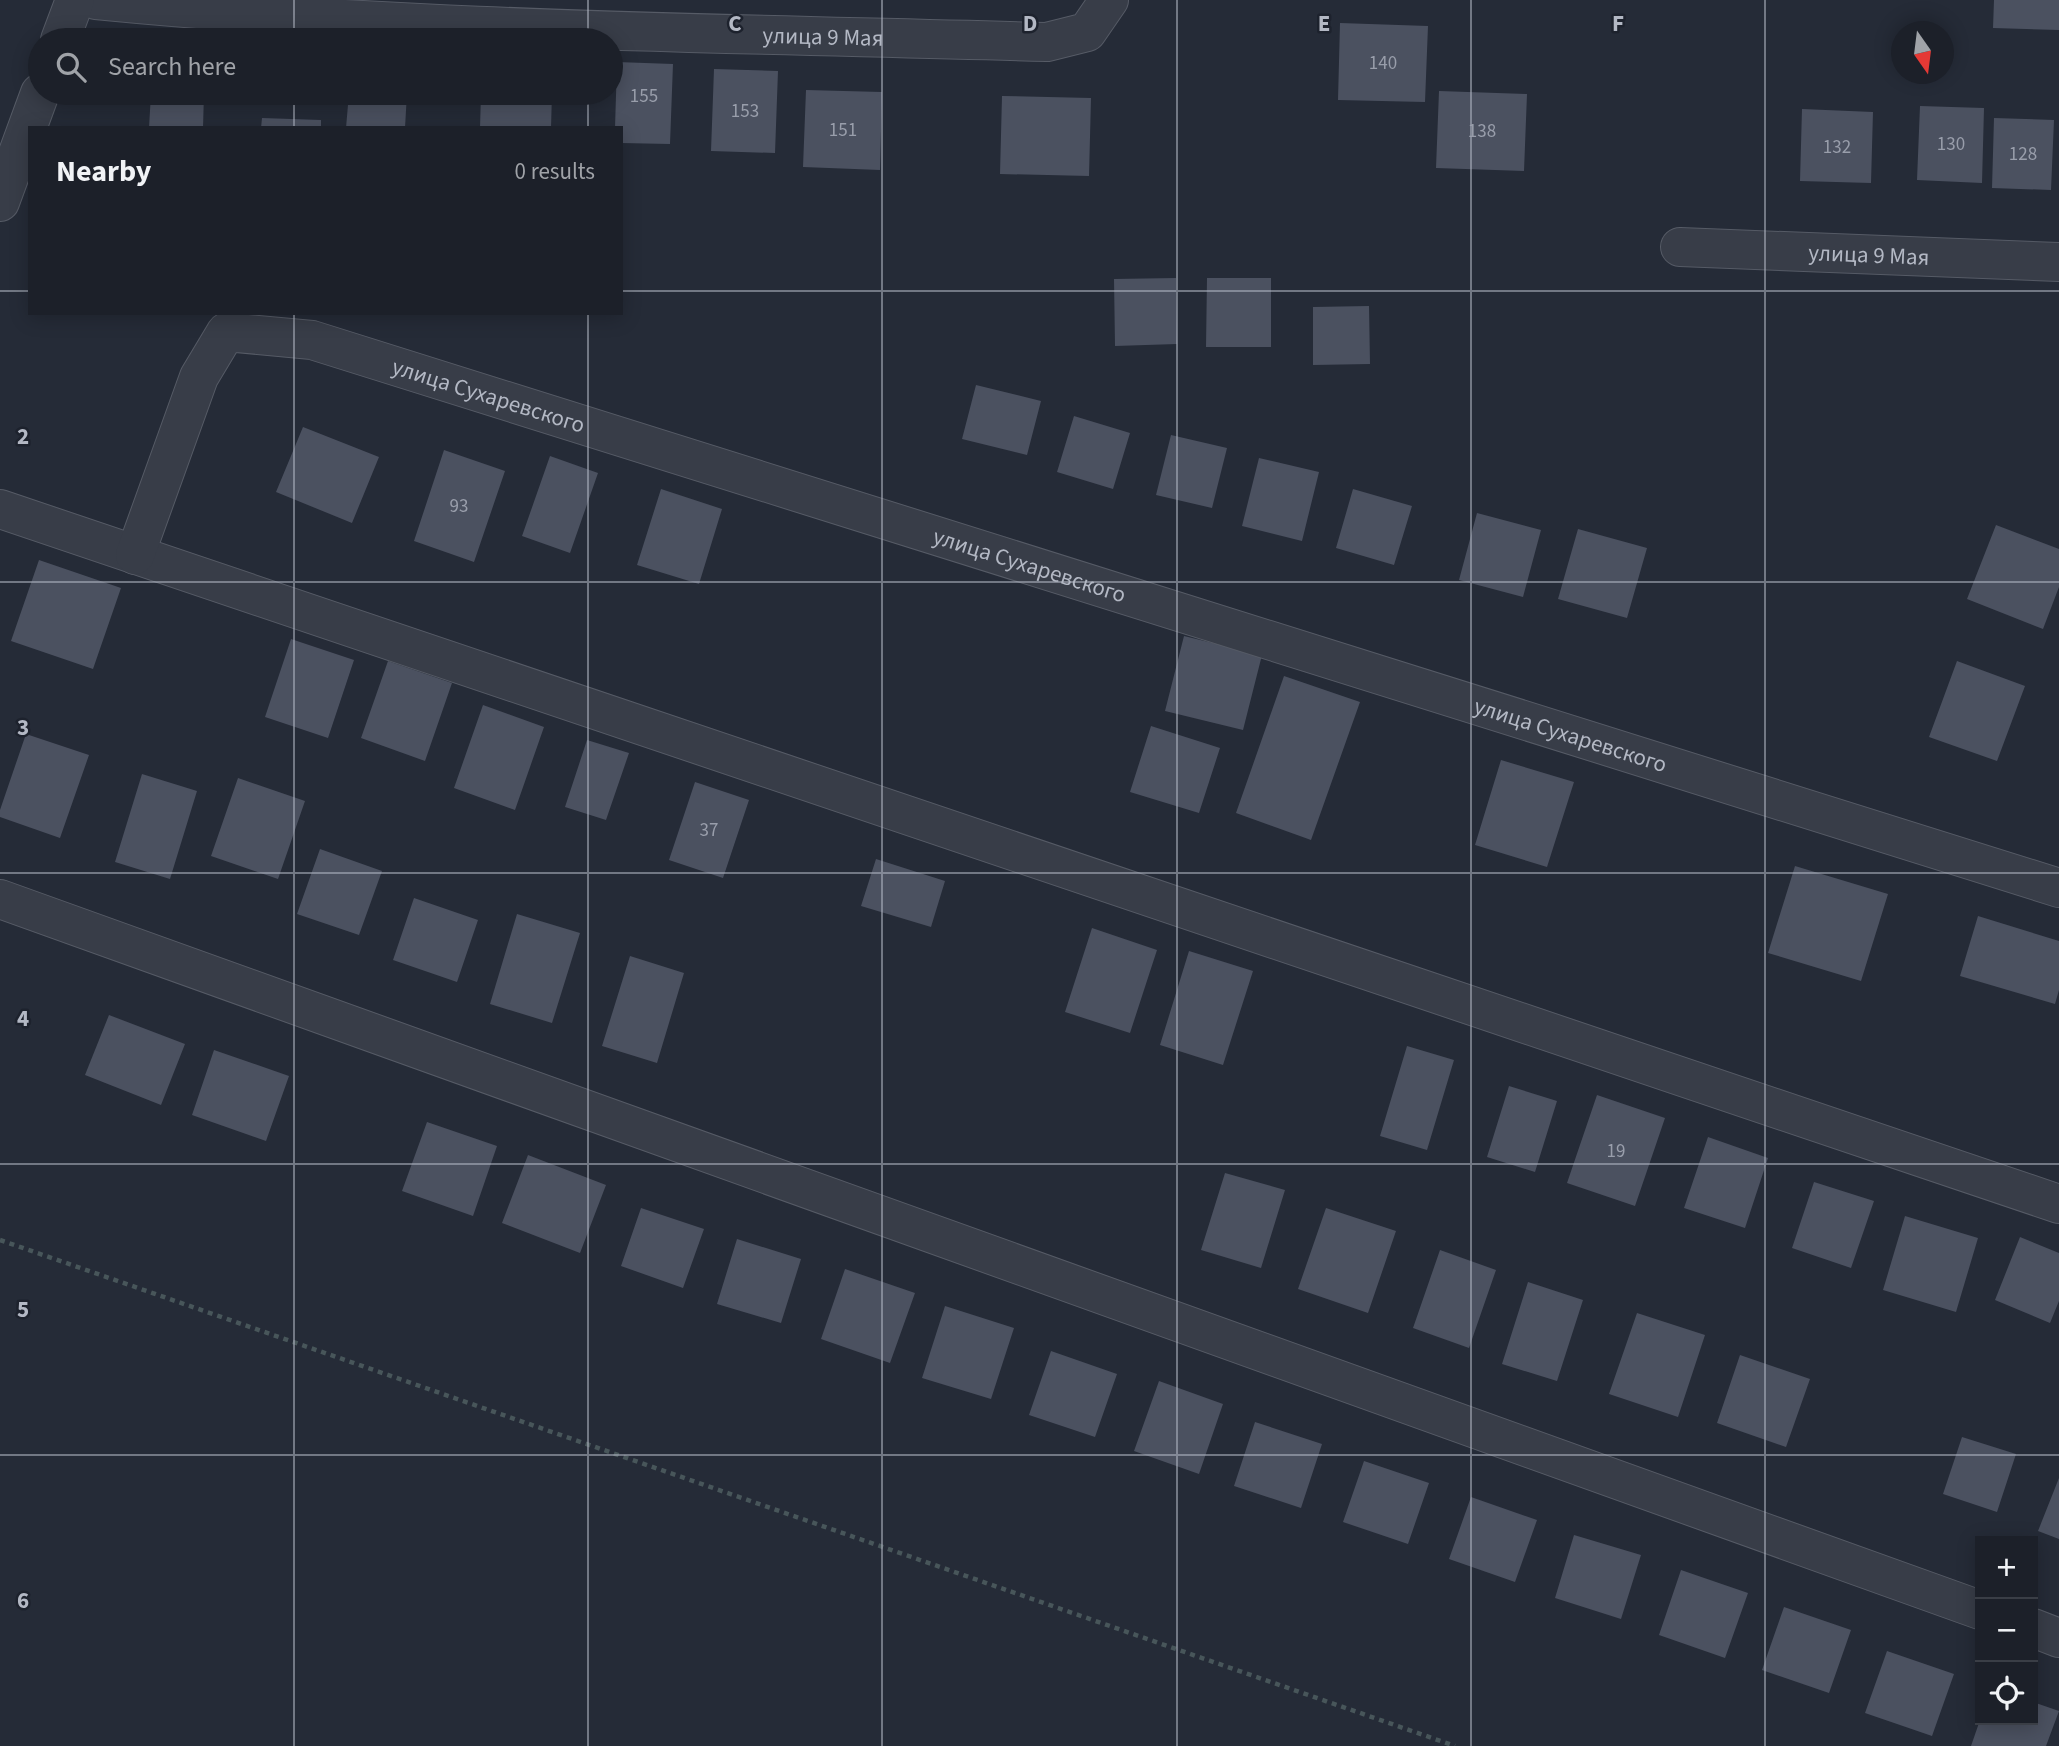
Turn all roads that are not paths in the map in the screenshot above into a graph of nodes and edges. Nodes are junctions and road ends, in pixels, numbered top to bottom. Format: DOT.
graph roads {
  1 [pos="75,0"];
  2 [pos="96,0"];
  3 [pos="1109,0"];
  4 [pos="64,28"];
  5 [pos="548,28"];
  6 [pos="623,30"];
  7 [pos="36,105"];
  8 [pos="0,202"];
  9 [pos="1680,247"];
  10 [pos="2059,262"];
  11 [pos="0,509"];
  12 [pos="135,555"];
  13 [pos="2059,888"];
  14 [pos="0,899"];
  15 [pos="2059,1204"];
  16 [pos="1975,1608"];
  17 [pos="2038,1630"];
  18 [pos="2059,1638"];
  1 -- 4 [label="street"];
  2 -- 5 [label="street, улица 9 Мая"];
  3 -- 6 [label="street, улица 9 Мая"];
  7 -- 8 [label="street"];
  9 -- 10 [label="street, улица 9 Мая"];
  11 -- 12 [label="street"];
  12 -- 13 [label="street, улица Сухаревского"];
  12 -- 15 [label="street"];
  14 -- 16 [label="street"];
  17 -- 18 [label="street"];
}
